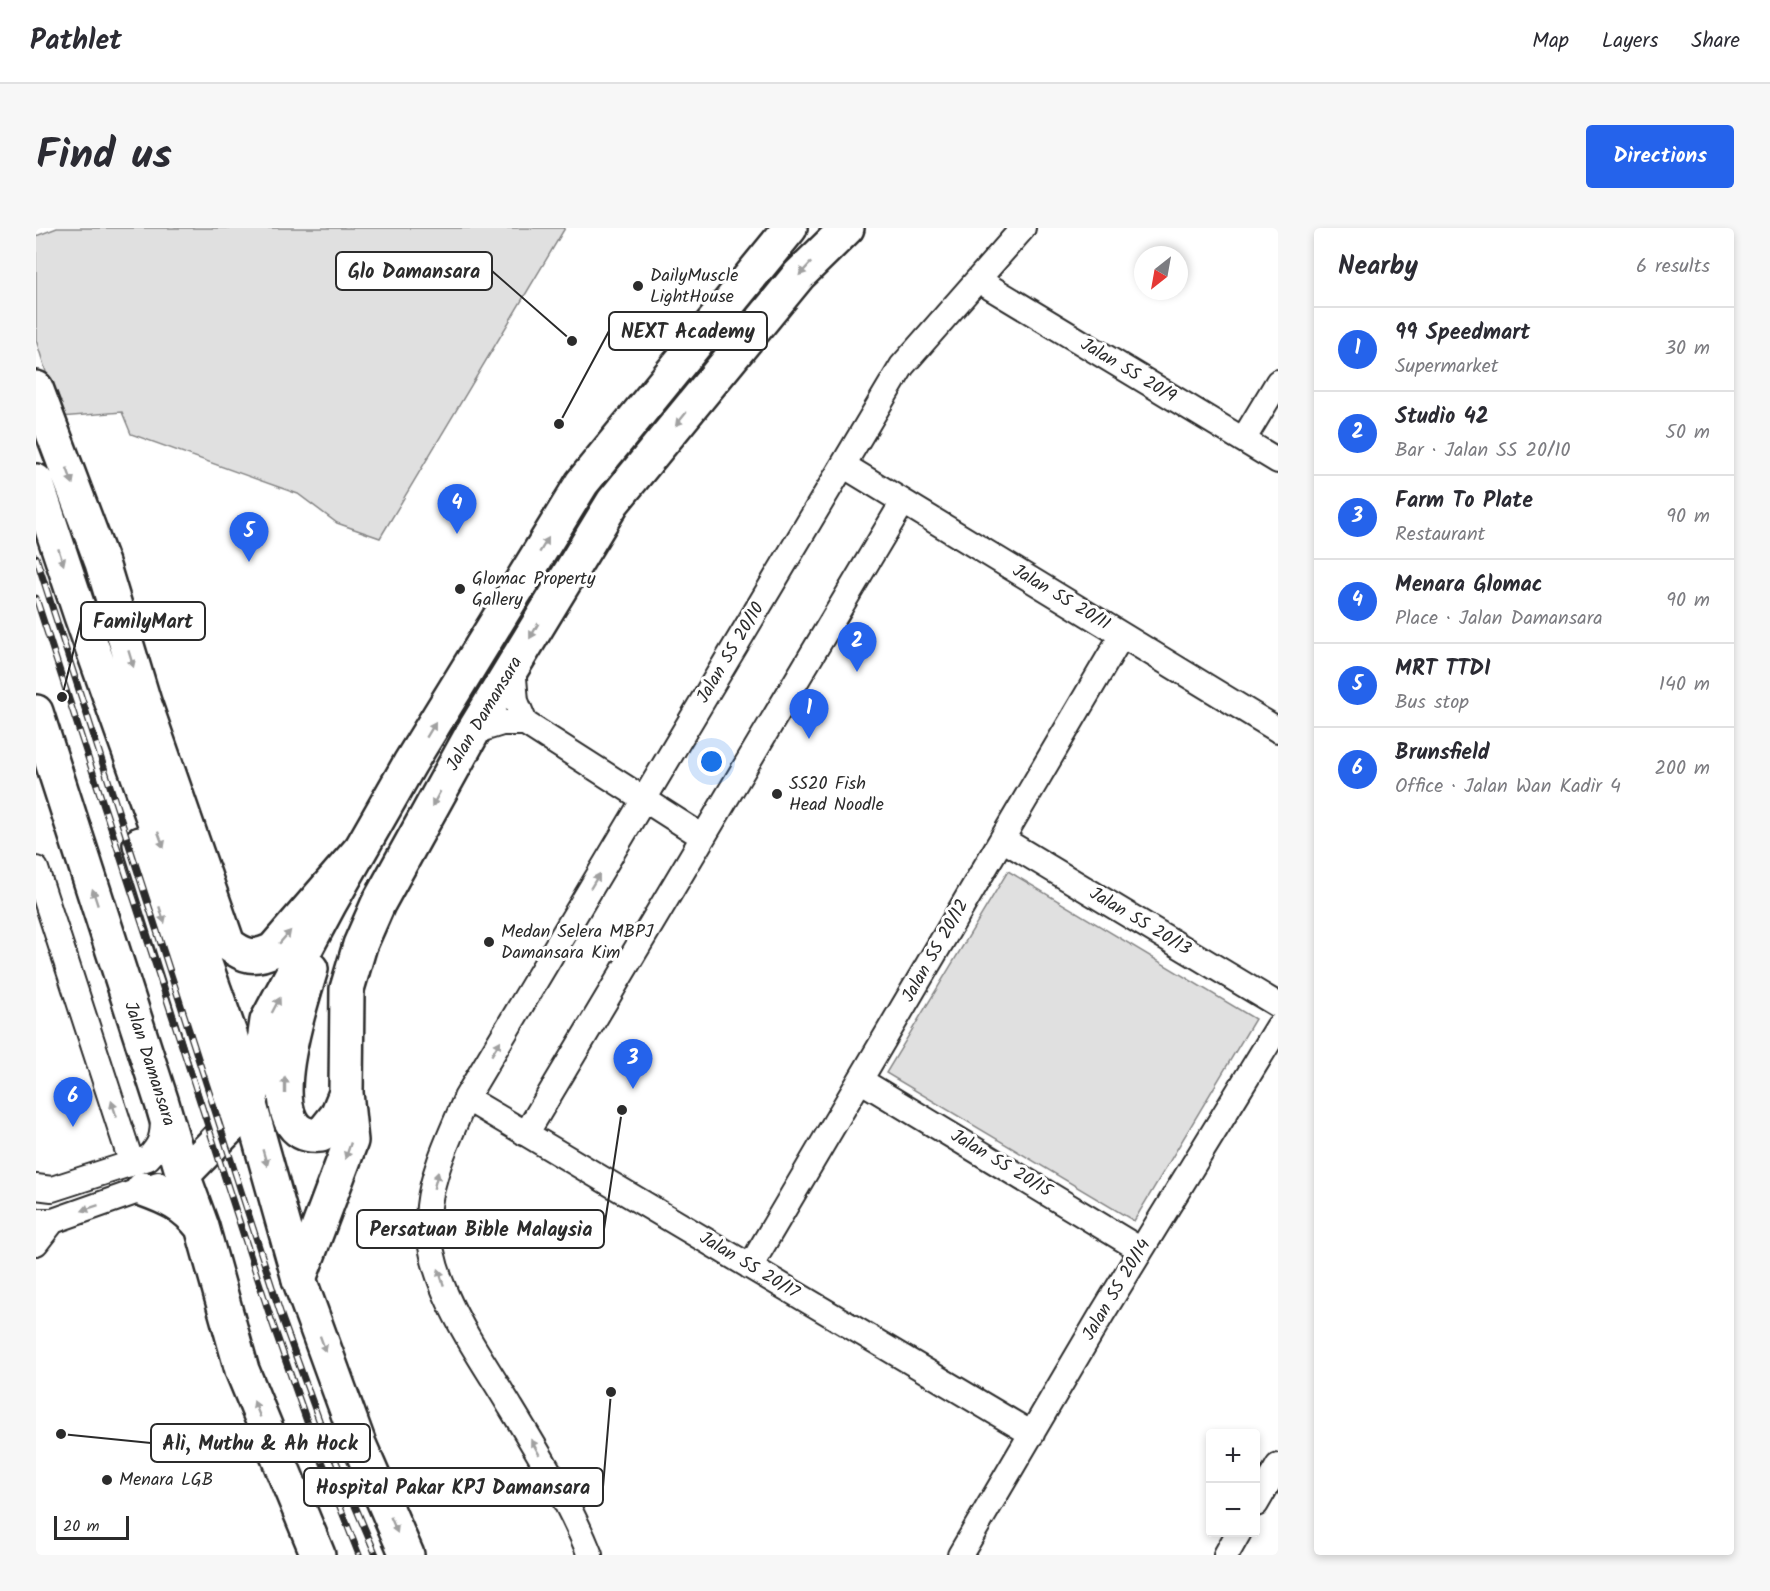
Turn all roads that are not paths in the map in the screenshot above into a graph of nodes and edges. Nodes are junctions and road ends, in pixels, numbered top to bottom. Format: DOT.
graph roads {
  1 [pos="790,228"];
  2 [pos="847,228"];
  3 [pos="1023,228"];
  4 [pos="978,280"];
  5 [pos="1278,382"];
  6 [pos="36,388"];
  7 [pos="1243,440"];
  8 [pos="1278,461"];
  9 [pos="843,465"];
  10 [pos="36,482"];
  11 [pos="903,502"];
  12 [pos="81,616"];
  13 [pos="1122,635"];
  14 [pos="513,667"];
  15 [pos="36,712"];
  16 [pos="525,723"];
  17 [pos="1278,730"];
  18 [pos="473,732"];
  19 [pos="644,799"];
  20 [pos="703,837"];
  21 [pos="1002,839"];
  22 [pos="358,852"];
  23 [pos="36,869"];
  24 [pos="330,903"];
  25 [pos="217,914"];
  26 [pos="1278,1005"];
  27 [pos="1278,1027"];
  28 [pos="230,1034"];
  29 [pos="860,1080"];
  30 [pos="346,1093"];
  31 [pos="466,1098"];
  32 [pos="250,1101"];
  33 [pos="162,1103"];
  34 [pos="229,1128"];
  35 [pos="526,1134"];
  36 [pos="183,1175"];
  37 [pos="135,1177"];
  38 [pos="36,1187"];
  39 [pos="45,1221"];
  40 [pos="202,1227"];
  41 [pos="36,1243"];
  42 [pos="1141,1250"];
  43 [pos="750,1267"];
  44 [pos="299,1279"];
  45 [pos="1032,1434"];
  46 [pos="1278,1466"];
  47 [pos="1260,1497"];
  48 [pos="1237,1537"];
  49 [pos="318,1555"];
  50 [pos="407,1555"];
  51 [pos="590,1555"];
  52 [pos="960,1555"];
  53 [pos="1226,1555"];
  22 -- 1 [label="main road, Jalan Damansara, one-way"];
  2 -- 14 [label="main road, Jalan Damansara, one-way"];
  3 -- 4 [label="street, Jalan SS 20/10"];
  4 -- 7 [label="street, Jalan SS 20/9"];
  4 -- 9 [label="street, Jalan SS 20/10"];
  5 -- 7 [label="street"];
  6 -- 25 [label="main road, one-way"];
  7 -- 8 [label="street, Jalan SS 20/9"];
  9 -- 11 [label="street, Jalan SS 20/11"];
  9 -- 19 [label="street, Jalan SS 20/10"];
  10 -- 12 [label="main road, one-way"];
  11 -- 13 [label="street, Jalan SS 20/11"];
  11 -- 20 [label="street"];
  12 -- 28 [label="main road, one-way"];
  12 -- 34 [label="main road, one-way"];
  13 -- 17 [label="street, Jalan SS 20/11"];
  13 -- 21 [label="street, Jalan SS 20/12"];
  14 -- 16 [label="street"];
  14 -- 18 [label="main road, Jalan Damansara"];
  33 -- 15 [label="main road, Jalan Damansara, one-way"];
  16 -- 18 [label="street"];
  16 -- 19 [label="street"];
  18 -- 30 [label="main road, Jalan Damansara, one-way"];
  19 -- 20 [label="street"];
  31 -- 19 [label="street, Jalan SS 20/10, one-way"];
  20 -- 35 [label="street"];
  21 -- 26 [label="street, Jalan SS 20/13"];
  21 -- 29 [label="street, Jalan SS 20/12"];
  22 -- 24 [label="main road, Jalan Damansara"];
  25 -- 22 [label="main road, one-way"];
  37 -- 23 [label="street, one-way"];
  30 -- 24 [label="main road, one-way"];
  32 -- 24 [label="main road, Jalan Damansara, one-way"];
  25 -- 28 [label="main road"];
  27 -- 42 [label="street, Jalan SS 20/14"];
  28 -- 32 [label="main road"];
  29 -- 42 [label="street, Jalan SS 20/15"];
  29 -- 43 [label="street, Jalan SS 20/12"];
  30 -- 44 [label="main road, Jalan Damansara, one-way"];
  31 -- 35 [label="street, Jalan SS 20/17"];
  51 -- 31 [label="street, Jalan SS 20/10, one-way"];
  32 -- 34 [label="main road, Jalan Damansara"];
  32 -- 44 [label="main road, one-way"];
  33 -- 36 [label="main road, Jalan Damansara"];
  33 -- 37 [label="street"];
  34 -- 36 [label="main road, Jalan Damansara"];
  35 -- 43 [label="street, Jalan SS 20/17"];
  36 -- 37 [label="street"];
  36 -- 40 [label="main road, Jalan Damansara"];
  37 -- 38 [label="street"];
  37 -- 39 [label="street, one-way"];
  37 -- 40 [label="main road"];
  39 -- 41 [label="street"];
  49 -- 40 [label="main road, Jalan Damansara, one-way"];
  42 -- 45 [label="street, Jalan SS 20/14"];
  43 -- 45 [label="street, Jalan SS 20/17"];
  44 -- 50 [label="main road, one-way"];
  45 -- 52 [label="street, Jalan SS 20/14"];
  46 -- 47 [label="street"];
  48 -- 53 [label="street"];
}
